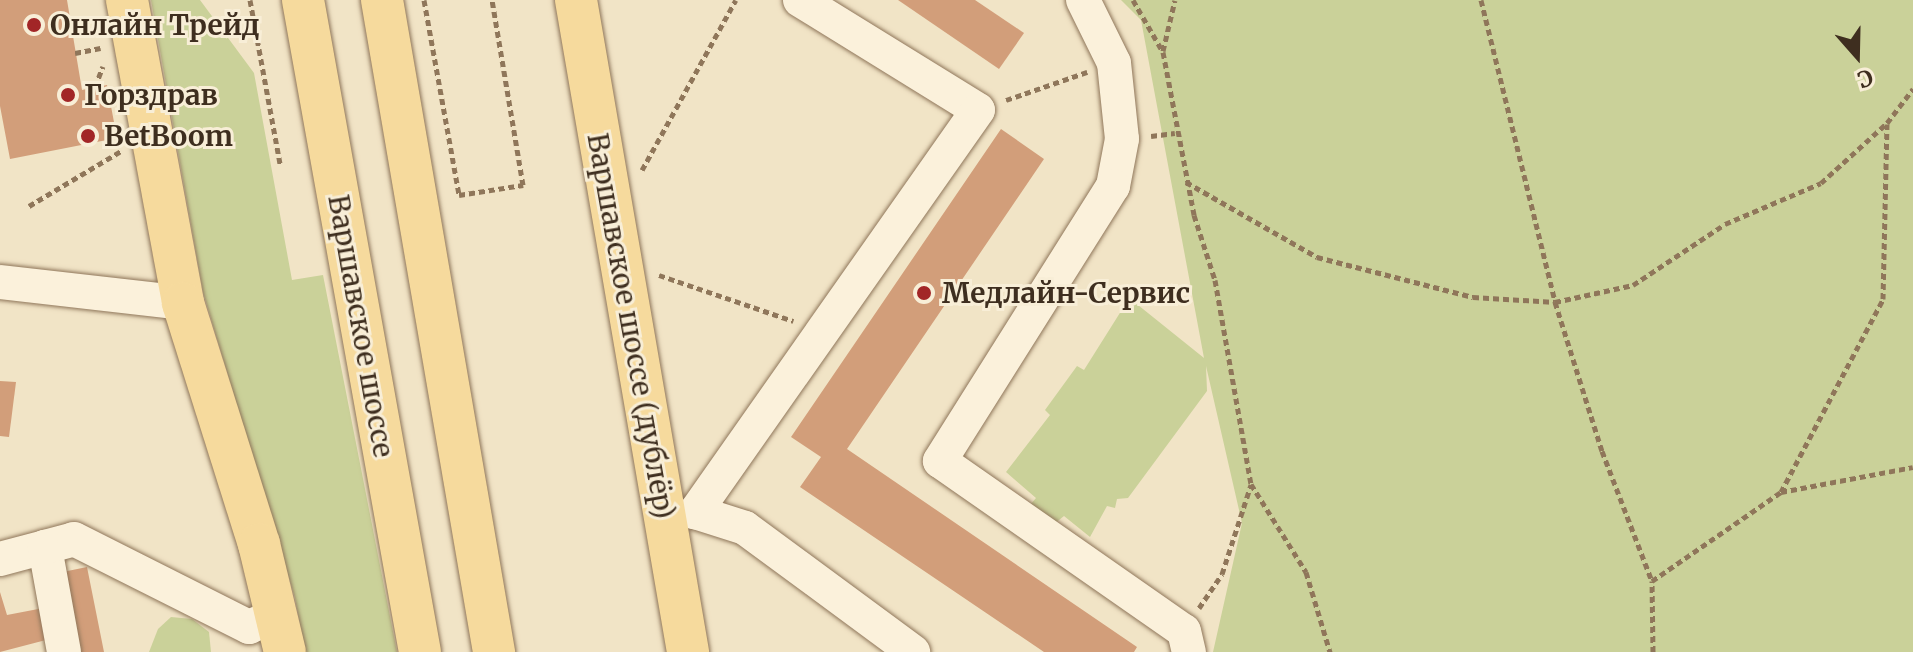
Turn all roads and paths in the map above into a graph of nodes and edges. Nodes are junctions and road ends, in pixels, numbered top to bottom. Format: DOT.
graph roads {
  1 [pos="127,0"];
  2 [pos="250,0"];
  3 [pos="303,0"];
  4 [pos="382,0"];
  5 [pos="424,0"];
  6 [pos="492,0"];
  7 [pos="576,0"];
  8 [pos="736,0"];
  9 [pos="800,0"];
  10 [pos="1083,0"];
  11 [pos="1133,0"];
  12 [pos="1175,0"];
  13 [pos="1481,0"];
  14 [pos="110,47"];
  15 [pos="1163,52"];
  16 [pos="75,53"];
  17 [pos="1114,63"];
  18 [pos="1913,89"];
  19 [pos="978,110"];
  20 [pos="1887,123"];
  21 [pos="131,145"];
  22 [pos="280,164"];
  23 [pos="642,170"];
  24 [pos="1186,182"];
  25 [pos="29,206"];
  26 [pos="658,275"];
  27 [pos="0,282"];
  28 [pos="1555,302"];
  29 [pos="183,303"];
  30 [pos="821,330"];
  31 [pos="1913,467"];
  32 [pos="1251,484"];
  33 [pos="1781,492"];
  34 [pos="679,517"];
  35 [pos="45,547"];
  36 [pos="0,559"];
  37 [pos="1652,581"];
  38 [pos="281,633"];
  39 [pos="1186,642"];
  40 [pos="64,652"];
  41 [pos="420,652"];
  42 [pos="494,652"];
  43 [pos="688,652"];
  44 [pos="913,652"];
  45 [pos="1330,652"];
  46 [pos="1653,652"];
  1 -- 29 [label="main road"];
  2 -- 22 [label="path"];
  3 -- 41 [label="main road, Варшавское шоссе"];
  4 -- 42 [label="main road"];
  5 -- 6 [label="path"];
  7 -- 34 [label="main road, Варшавское шоссе (дублёр)"];
  8 -- 23 [label="path"];
  9 -- 19 [label="street"];
  10 -- 17 [label="street"];
  11 -- 15 [label="path"];
  12 -- 15 [label="path"];
  13 -- 28 [label="path"];
  14 -- 16 [label="path"];
  15 -- 24 [label="path"];
  17 -- 19 [label="path"];
  17 -- 39 [label="street"];
  18 -- 20 [label="path"];
  19 -- 30 [label="street"];
  20 -- 28 [label="path"];
  20 -- 33 [label="path"];
  21 -- 25 [label="path"];
  24 -- 28 [label="path"];
  24 -- 32 [label="path"];
  26 -- 30 [label="path"];
  27 -- 29 [label="street"];
  28 -- 37 [label="path"];
  29 -- 38 [label="main road"];
  30 -- 34 [label="street"];
  31 -- 33 [label="path"];
  32 -- 39 [label="path"];
  32 -- 45 [label="path"];
  33 -- 37 [label="path"];
  34 -- 43 [label="main road, Варшавское шоссе (дублёр)"];
  34 -- 44 [label="street"];
  35 -- 36 [label="street"];
  35 -- 38 [label="street"];
  35 -- 40 [label="street"];
  37 -- 46 [label="path"];
}
